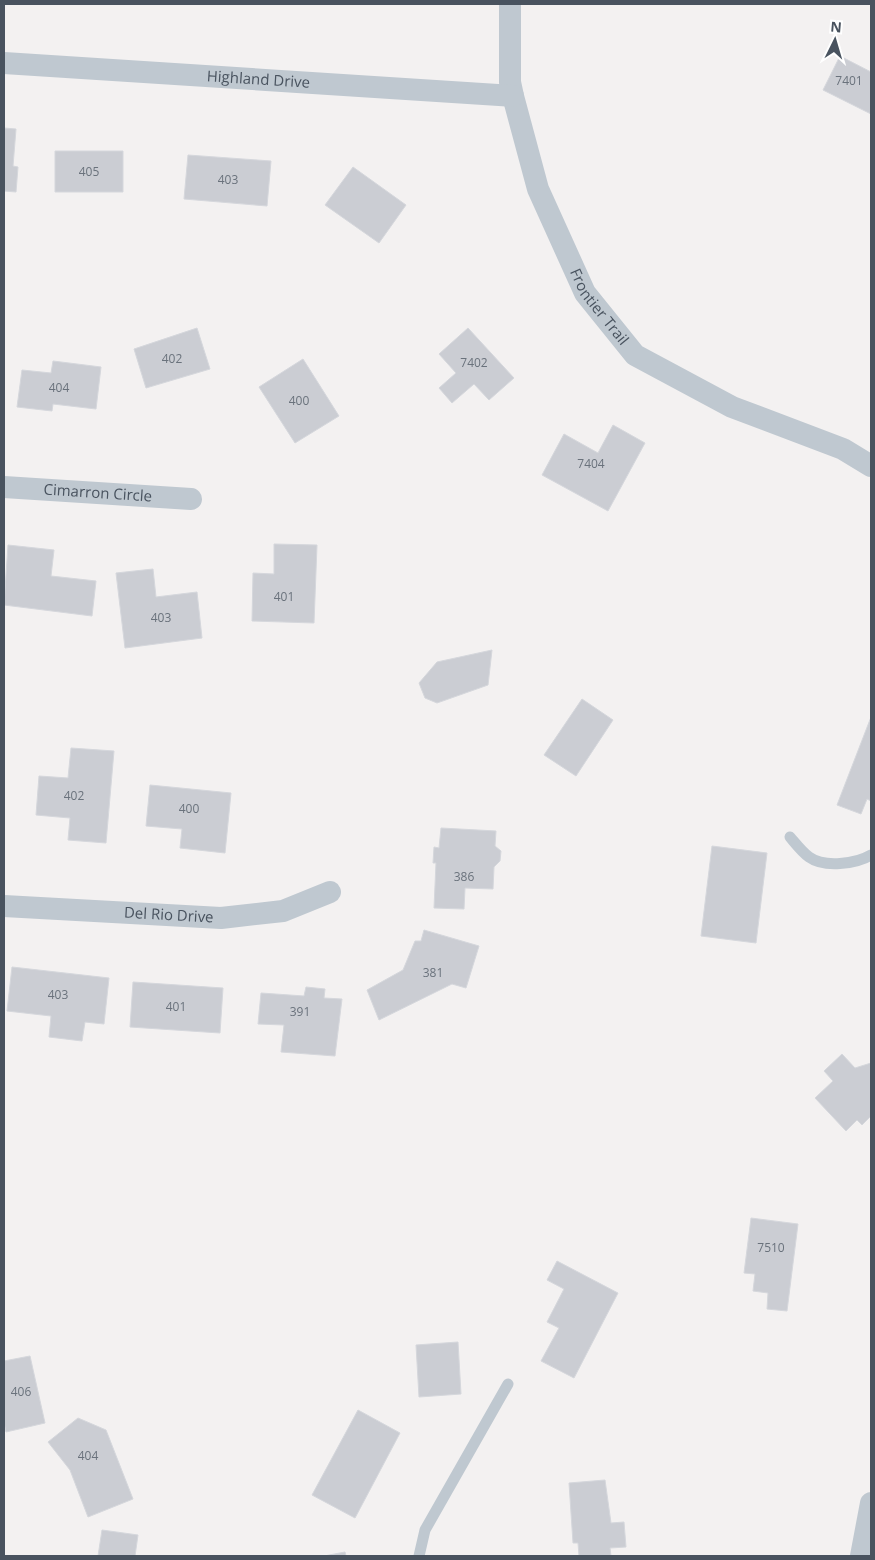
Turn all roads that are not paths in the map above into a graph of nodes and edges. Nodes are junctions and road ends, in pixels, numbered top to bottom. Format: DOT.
graph roads {
  1 [pos="510,4"];
  2 [pos="4,63"];
  3 [pos="513,96"];
  4 [pos="871,466"];
  5 [pos="4,487"];
  6 [pos="191,499"];
  7 [pos="790,837"];
  8 [pos="871,856"];
  9 [pos="330,892"];
  10 [pos="4,906"];
  11 [pos="508,1384"];
  12 [pos="871,1503"];
  13 [pos="419,1556"];
  14 [pos="861,1556"];
  1 -- 3 [label="street, Frontier Trail"];
  2 -- 3 [label="street, Highland Drive"];
  3 -- 4 [label="street, Frontier Trail"];
  5 -- 6 [label="street, Cimarron Circle"];
  7 -- 8 [label="lane"];
  9 -- 10 [label="street, Del Rio Drive"];
  11 -- 13 [label="lane"];
  12 -- 14 [label="street"];
}
